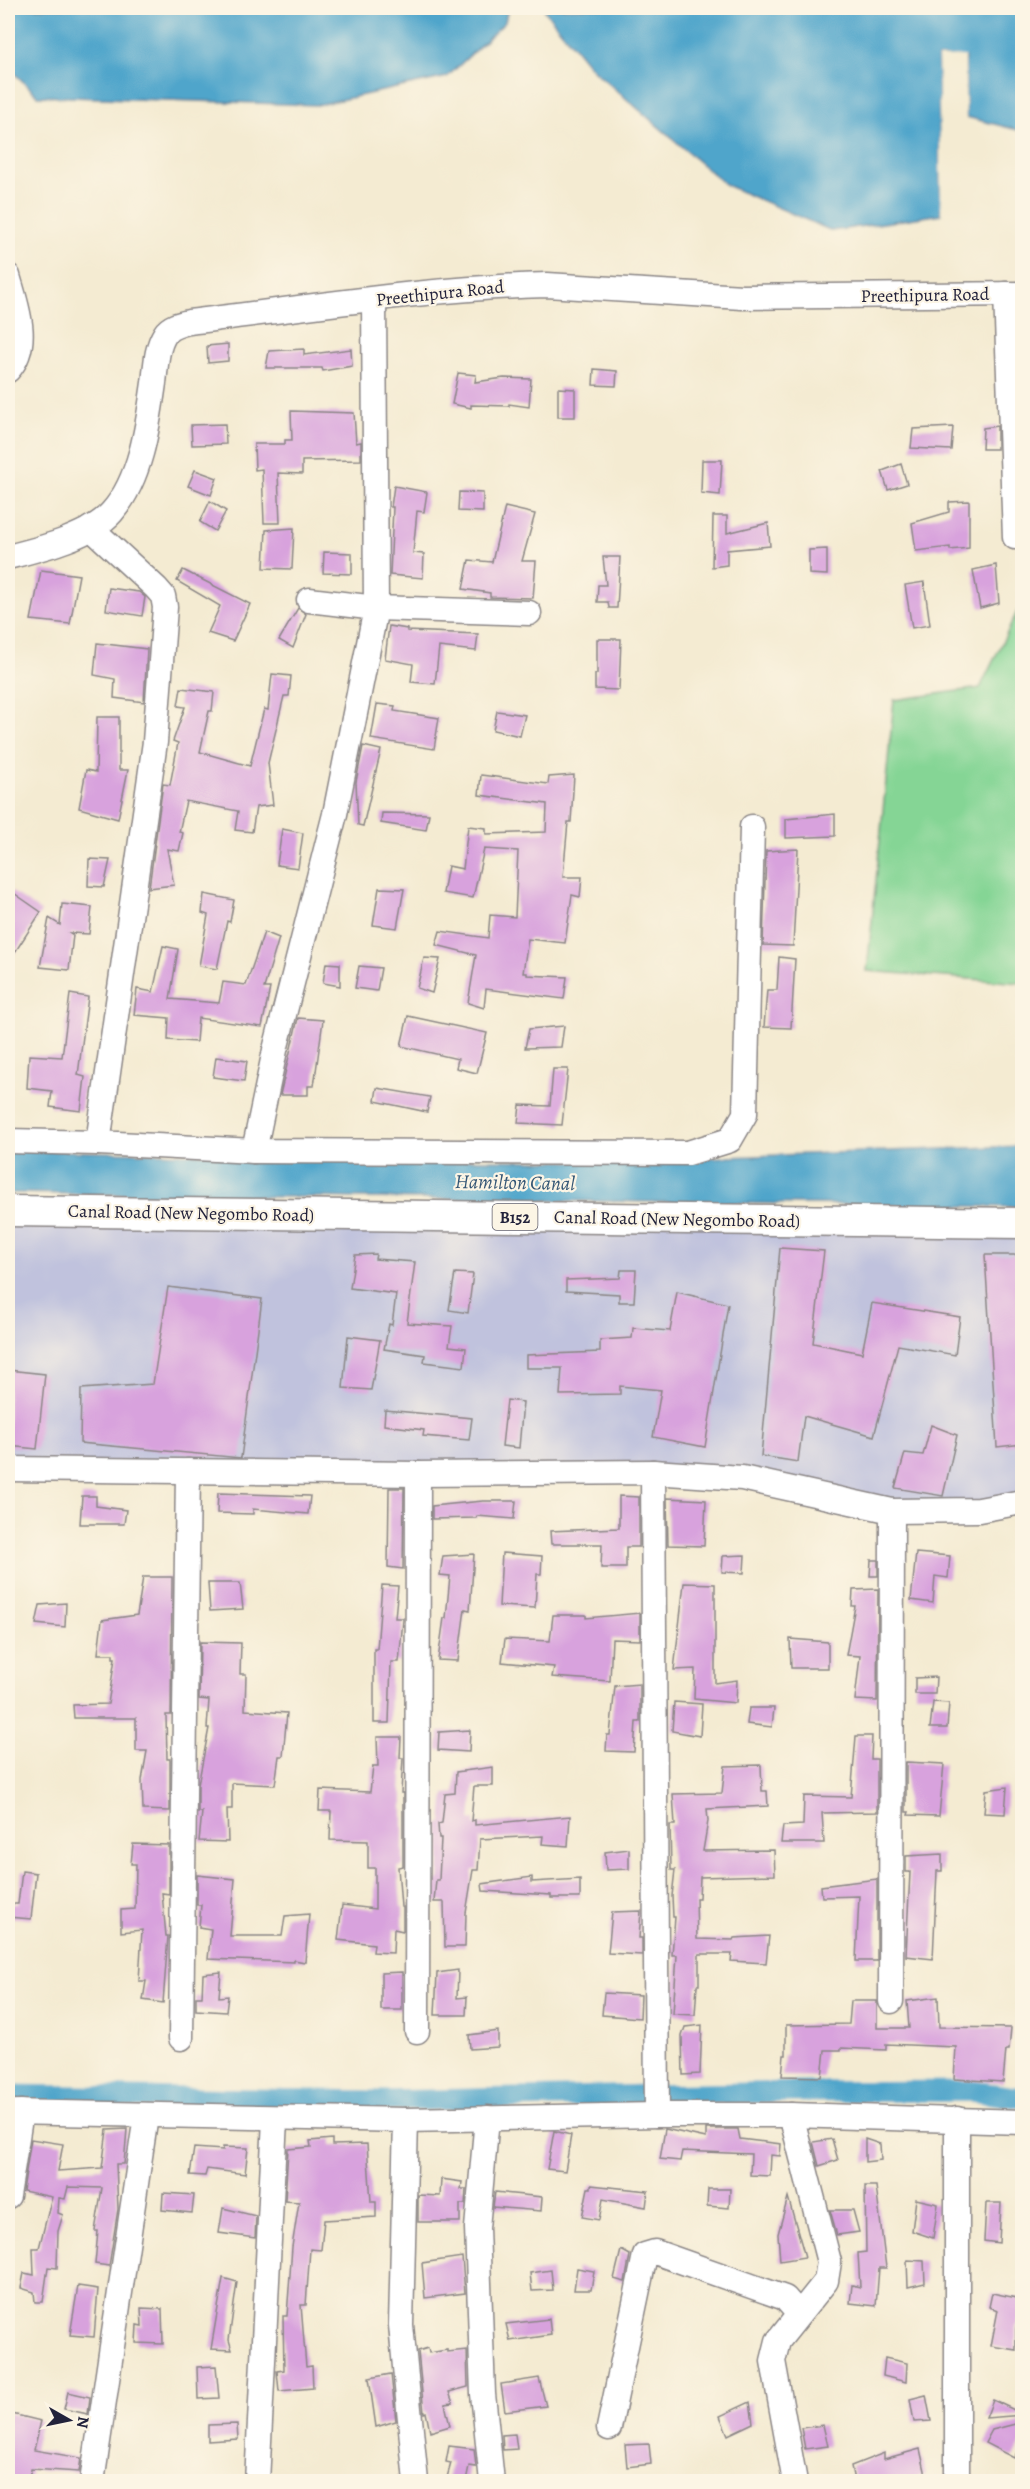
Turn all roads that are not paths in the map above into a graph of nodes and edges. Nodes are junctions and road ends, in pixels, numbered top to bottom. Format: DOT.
graph roads {
  1 [pos="8,276"];
  2 [pos="1014,294"];
  3 [pos="374,300"];
  4 [pos="8,370"];
  5 [pos="91,528"];
  6 [pos="1015,537"];
  7 [pos="8,557"];
  8 [pos="309,600"];
  9 [pos="376,608"];
  10 [pos="529,613"];
  11 [pos="752,827"];
  12 [pos="8,1141"];
  13 [pos="98,1143"];
  14 [pos="254,1151"];
  15 [pos="8,1211"];
  16 [pos="1023,1223"];
  17 [pos="8,1469"];
  18 [pos="188,1471"];
  19 [pos="654,1472"];
  20 [pos="418,1474"];
  21 [pos="1023,1502"];
  22 [pos="892,1511"];
  23 [pos="891,2001"];
  24 [pos="417,2031"];
  25 [pos="181,2038"];
  26 [pos="657,2110"];
  27 [pos="14,2112"];
  28 [pos="791,2115"];
  29 [pos="146,2116"];
  30 [pos="487,2118"];
  31 [pos="275,2119"];
  32 [pos="957,2119"];
  33 [pos="406,2120"];
  34 [pos="1023,2122"];
  35 [pos="8,2196"];
  36 [pos="799,2314"];
  37 [pos="609,2428"];
  38 [pos="92,2481"];
  39 [pos="257,2481"];
  40 [pos="416,2481"];
  41 [pos="492,2481"];
  42 [pos="795,2481"];
  43 [pos="957,2481"];
  1 -- 4 [label="street"];
  2 -- 3 [label="street, Preethipura Road"];
  2 -- 6 [label="street"];
  3 -- 5 [label="street, Preethipura Road"];
  3 -- 9 [label="street"];
  5 -- 7 [label="street, Preethipura Road"];
  5 -- 13 [label="street"];
  8 -- 9 [label="street"];
  9 -- 10 [label="street"];
  9 -- 14 [label="street"];
  11 -- 14 [label="street"];
  12 -- 13 [label="street"];
  13 -- 14 [label="street"];
  15 -- 16 [label="main road, Canal Road (New Negombo Road) / B152"];
  17 -- 18 [label="street"];
  18 -- 20 [label="street"];
  18 -- 25 [label="street"];
  19 -- 20 [label="street"];
  19 -- 22 [label="street"];
  19 -- 26 [label="street"];
  20 -- 24 [label="street"];
  21 -- 22 [label="street"];
  22 -- 23 [label="street"];
  26 -- 28 [label="street"];
  26 -- 30 [label="street"];
  27 -- 29 [label="street"];
  27 -- 35 [label="street"];
  28 -- 32 [label="street"];
  28 -- 36 [label="street"];
  29 -- 31 [label="street"];
  29 -- 38 [label="street"];
  30 -- 33 [label="street"];
  30 -- 41 [label="street"];
  31 -- 33 [label="street"];
  31 -- 39 [label="street"];
  32 -- 34 [label="street"];
  32 -- 43 [label="street"];
  33 -- 40 [label="street"];
  36 -- 37 [label="street"];
  36 -- 42 [label="street"];
}
